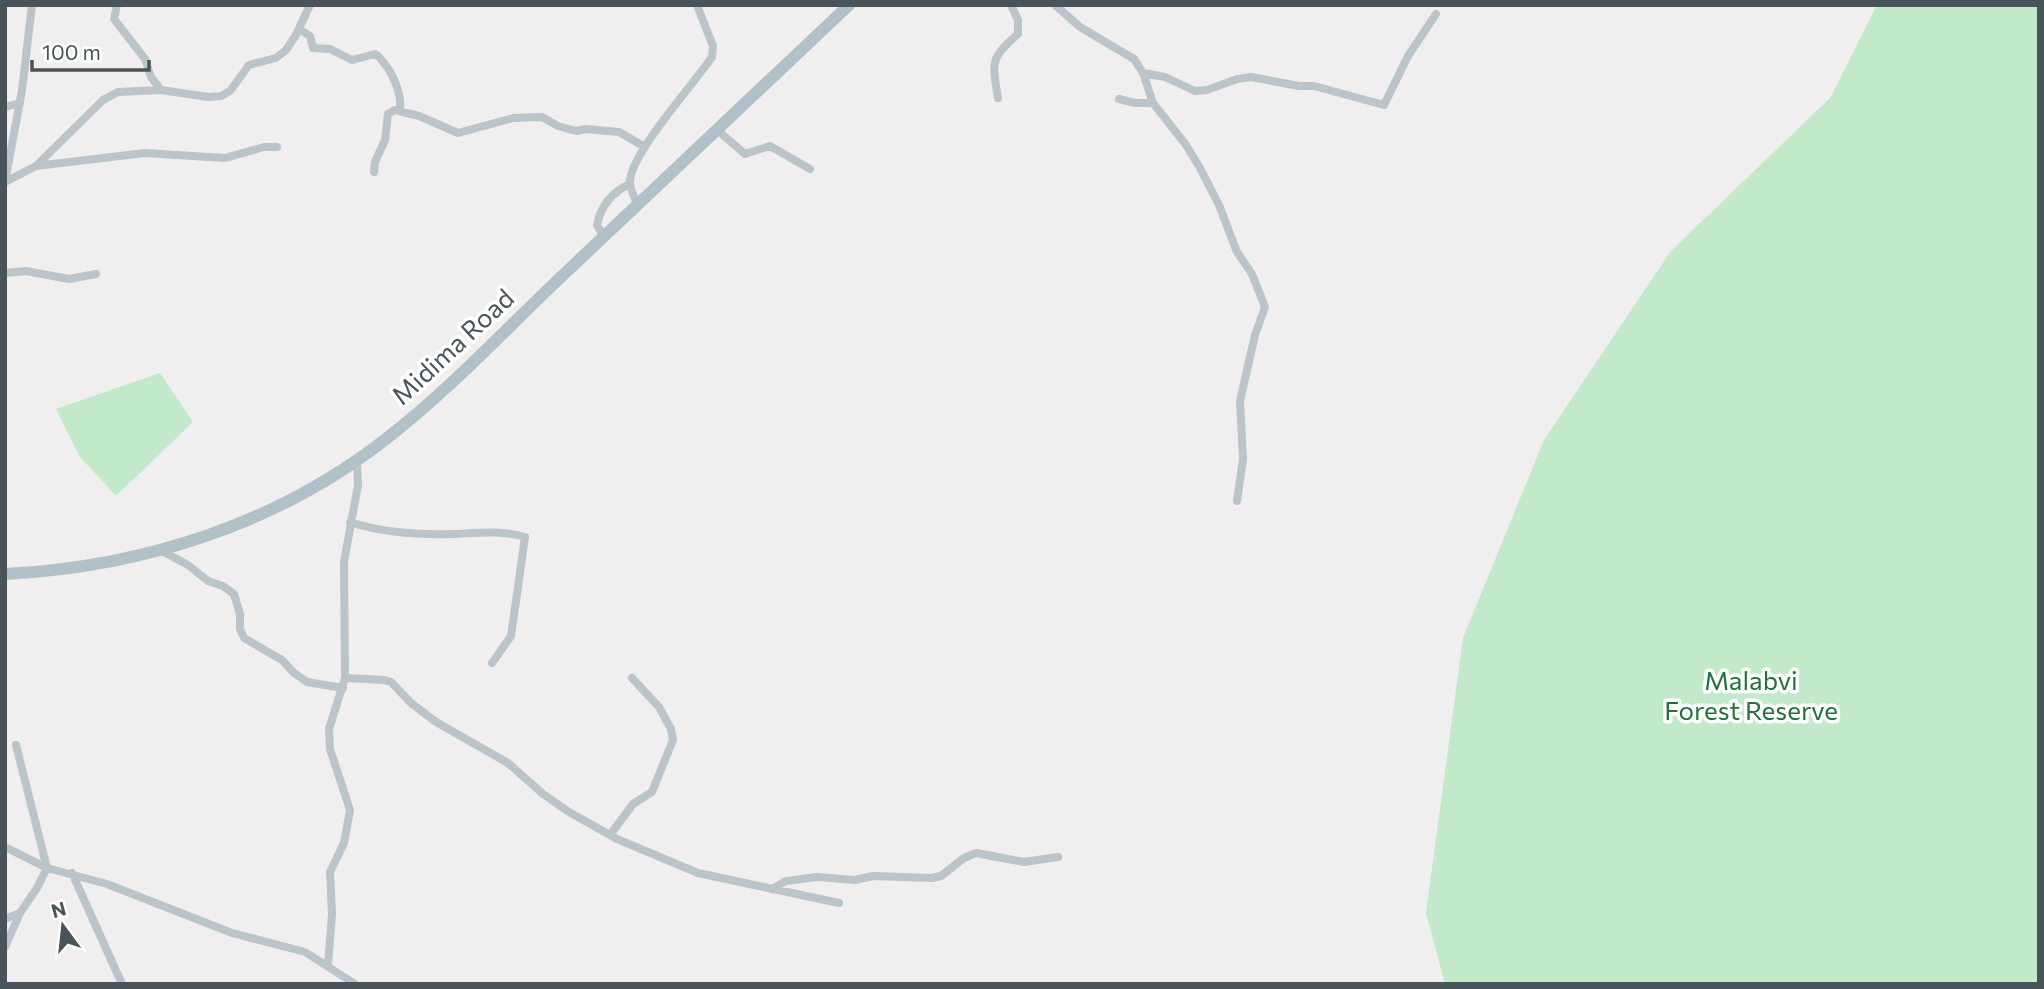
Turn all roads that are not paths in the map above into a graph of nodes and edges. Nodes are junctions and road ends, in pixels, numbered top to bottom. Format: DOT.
graph roads {
  1 [pos="32,5"];
  2 [pos="117,5"];
  3 [pos="696,5"];
  4 [pos="849,5"];
  5 [pos="1011,5"];
  6 [pos="1055,5"];
  7 [pos="309,7"];
  8 [pos="1436,14"];
  9 [pos="299,29"];
  10 [pos="1143,73"];
  11 [pos="161,90"];
  12 [pos="998,97"];
  13 [pos="1119,99"];
  14 [pos="20,103"];
  15 [pos="1153,103"];
  16 [pos="5,107"];
  17 [pos="400,110"];
  18 [pos="717,130"];
  19 [pos="277,147"];
  20 [pos="645,147"];
  21 [pos="36,166"];
  22 [pos="810,169"];
  23 [pos="374,172"];
  24 [pos="5,182"];
  25 [pos="630,184"];
  26 [pos="638,206"];
  27 [pos="604,237"];
  28 [pos="5,274"];
  29 [pos="96,274"];
  30 [pos="357,461"];
  31 [pos="1237,501"];
  32 [pos="350,522"];
  33 [pos="160,550"];
  34 [pos="5,573"];
  35 [pos="492,663"];
  36 [pos="345,678"];
  37 [pos="632,678"];
  38 [pos="343,688"];
  39 [pos="16,745"];
  40 [pos="610,835"];
  41 [pos="5,847"];
  42 [pos="1058,857"];
  43 [pos="47,868"];
  44 [pos="72,873"];
  45 [pos="772,889"];
  46 [pos="839,903"];
  47 [pos="20,913"];
  48 [pos="5,919"];
  49 [pos="5,947"];
  50 [pos="328,965"];
  51 [pos="122,984"];
  52 [pos="355,984"];
  1 -- 14 [label="street"];
  2 -- 11 [label="street"];
  3 -- 20 [label="street"];
  4 -- 18 [label="main road, Midima Road"];
  5 -- 12 [label="street"];
  6 -- 10 [label="street"];
  7 -- 9 [label="street"];
  8 -- 10 [label="street"];
  9 -- 11 [label="street"];
  9 -- 17 [label="street"];
  10 -- 15 [label="street"];
  11 -- 21 [label="street"];
  13 -- 15 [label="street"];
  14 -- 16 [label="street"];
  14 -- 24 [label="street"];
  15 -- 31 [label="street"];
  17 -- 20 [label="street"];
  17 -- 23 [label="street"];
  18 -- 22 [label="street"];
  18 -- 26 [label="main road, Midima Road"];
  19 -- 21 [label="street"];
  20 -- 25 [label="street"];
  21 -- 24 [label="street"];
  25 -- 26 [label="street"];
  25 -- 27 [label="street"];
  26 -- 27 [label="main road, Midima Road"];
  27 -- 30 [label="main road, Midima Road"];
  28 -- 29 [label="street"];
  30 -- 32 [label="street"];
  30 -- 33 [label="main road, Midima Road"];
  32 -- 35 [label="street"];
  32 -- 36 [label="street"];
  33 -- 34 [label="main road, Midima Road"];
  33 -- 38 [label="street"];
  36 -- 38 [label="street"];
  36 -- 40 [label="street"];
  37 -- 40 [label="street"];
  38 -- 50 [label="street"];
  39 -- 43 [label="street"];
  40 -- 45 [label="street"];
  41 -- 43 [label="street"];
  42 -- 45 [label="street"];
  43 -- 44 [label="street"];
  43 -- 47 [label="street"];
  44 -- 50 [label="street"];
  44 -- 51 [label="street"];
  45 -- 46 [label="street"];
  47 -- 48 [label="street"];
  47 -- 49 [label="street"];
  50 -- 52 [label="street"];
}
